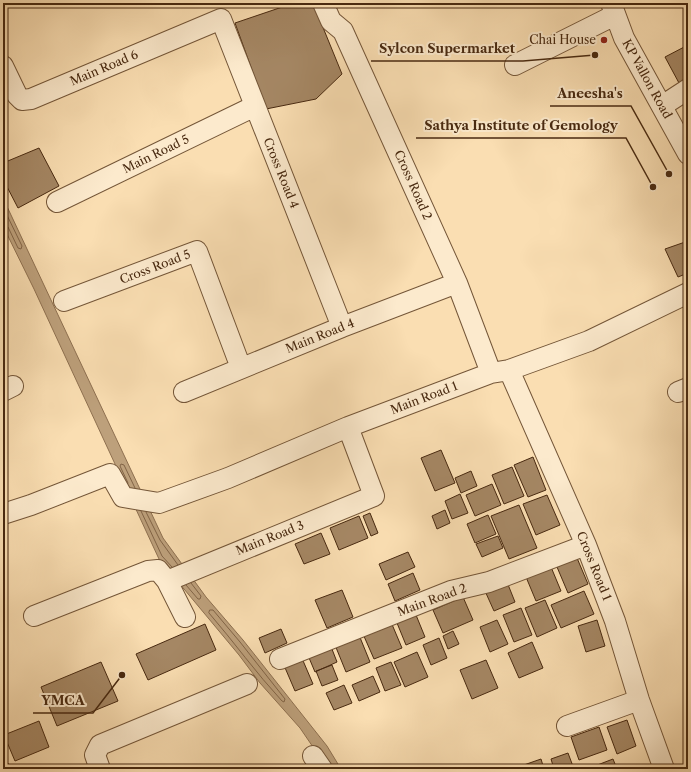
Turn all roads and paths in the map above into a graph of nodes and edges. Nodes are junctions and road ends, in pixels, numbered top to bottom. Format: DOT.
graph roads {
  1 [pos="323,3"];
  2 [pos="613,9"];
  3 [pos="221,19"];
  4 [pos="515,65"];
  5 [pos="3,66"];
  6 [pos="688,89"];
  7 [pos="255,106"];
  8 [pos="662,106"];
  9 [pos="688,154"];
  10 [pos="57,202"];
  11 [pos="457,283"];
  12 [pos="688,294"];
  13 [pos="64,301"];
  14 [pos="342,327"];
  15 [pos="241,368"];
  16 [pos="500,371"];
  17 [pos="184,392"];
  18 [pos="348,427"];
  19 [pos="3,514"];
  20 [pos="586,545"];
  21 [pos="167,581"];
  22 [pos="34,616"];
  23 [pos="185,617"];
  24 [pos="280,659"];
  25 [pos="247,684"];
  26 [pos="639,700"];
  27 [pos="567,726"];
  28 [pos="100,769"];
  29 [pos="664,769"];
  1 -- 11 [label="street, Cross Road 2"];
  2 -- 4 [label="street"];
  2 -- 8 [label="street, KP Vallon Road"];
  3 -- 5 [label="street, Main Road 6"];
  3 -- 7 [label="street, Cross Road 4"];
  6 -- 8 [label="street"];
  7 -- 10 [label="street, Main Road 5"];
  7 -- 14 [label="street, Cross Road 4"];
  8 -- 9 [label="street, KP Vallon Road"];
  11 -- 14 [label="street, Main Road 4"];
  11 -- 16 [label="street, Cross Road 2"];
  12 -- 16 [label="street, Main Road 1"];
  13 -- 15 [label="street, Cross Road 5"];
  14 -- 15 [label="street, Main Road 4"];
  15 -- 17 [label="street, Main Road 4"];
  16 -- 18 [label="street, Main Road 1"];
  16 -- 20 [label="street, Cross Road 1"];
  18 -- 19 [label="street, Main Road 1"];
  18 -- 21 [label="street, Main Road 3"];
  20 -- 24 [label="street, Main Road 2"];
  20 -- 26 [label="street, Cross Road 1"];
  21 -- 22 [label="street"];
  21 -- 23 [label="street"];
  25 -- 28 [label="street"];
  26 -- 27 [label="street"];
  26 -- 29 [label="street, Cross Road 1"];
}
